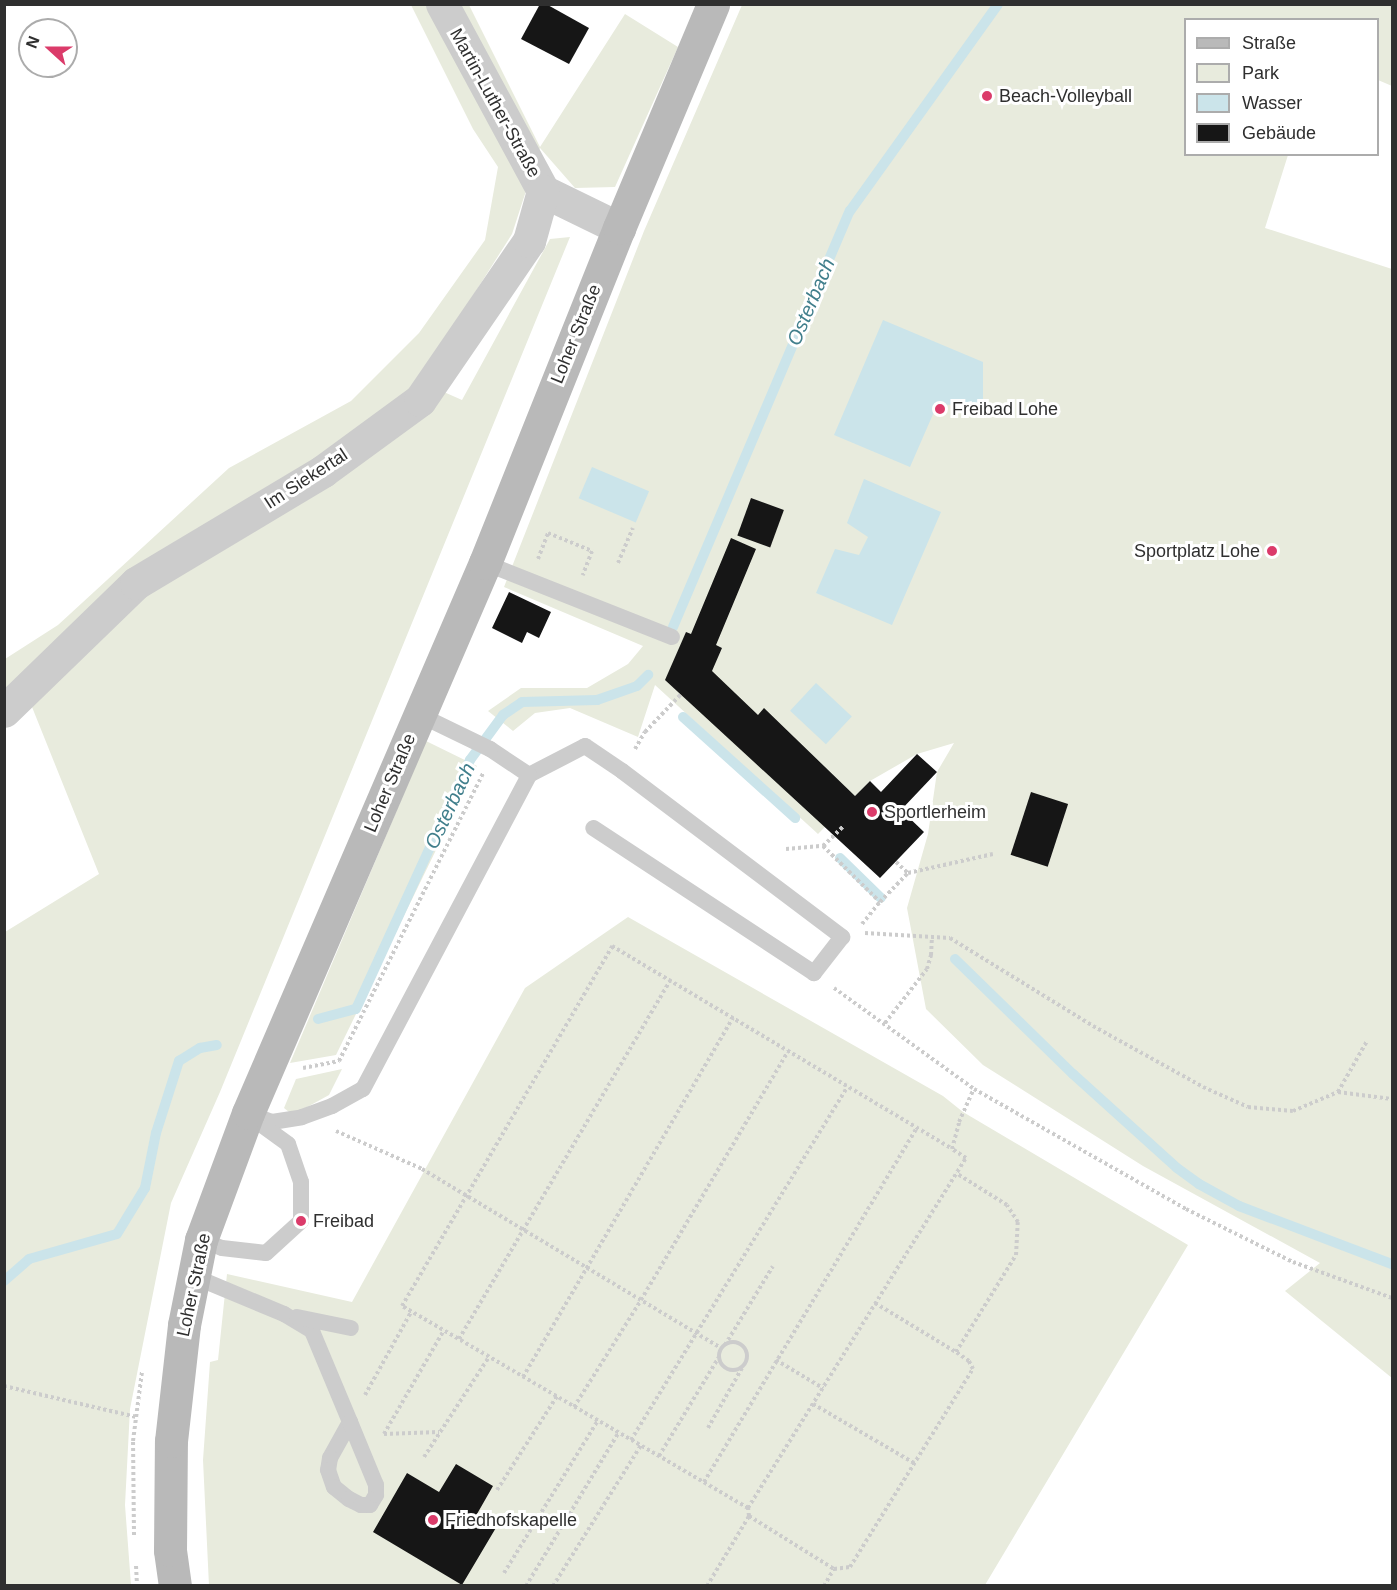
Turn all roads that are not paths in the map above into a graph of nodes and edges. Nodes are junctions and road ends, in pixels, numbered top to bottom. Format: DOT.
graph roads {
  1 [pos="442,4"];
  2 [pos="713,4"];
  3 [pos="543,191"];
  4 [pos="619,228"];
  5 [pos="485,563"];
  6 [pos="672,637"];
  7 [pos="4,711"];
  8 [pos="420,715"];
  9 [pos="529,774"];
  10 [pos="593,828"];
  11 [pos="248,1113"];
  12 [pos="201,1240"];
  13 [pos="193,1276"];
  14 [pos="284,1314"];
  15 [pos="351,1328"];
  16 [pos="352,1428"];
  17 [pos="175,1586"];
  1 -- 3 [label="street, Martin-Luther-Straße"];
  2 -- 4 [label="street, Loher Straße"];
  3 -- 4 [label="street, Martin-Luther-Straße"];
  3 -- 7 [label="street, Im Siekertal"];
  4 -- 5 [label="street, Loher Straße"];
  5 -- 6 [label="lane"];
  5 -- 8 [label="street, Loher Straße"];
  8 -- 9 [label="lane"];
  8 -- 11 [label="street, Loher Straße"];
  9 -- 10 [label="lane"];
  9 -- 11 [label="lane"];
  11 -- 12 [label="street, Loher Straße"];
  11 -- 12 [label="lane"];
  12 -- 13 [label="street, Loher Straße"];
  13 -- 14 [label="lane"];
  13 -- 17 [label="street, Loher Straße"];
  14 -- 15 [label="lane"];
  14 -- 16 [label="lane"];
}
